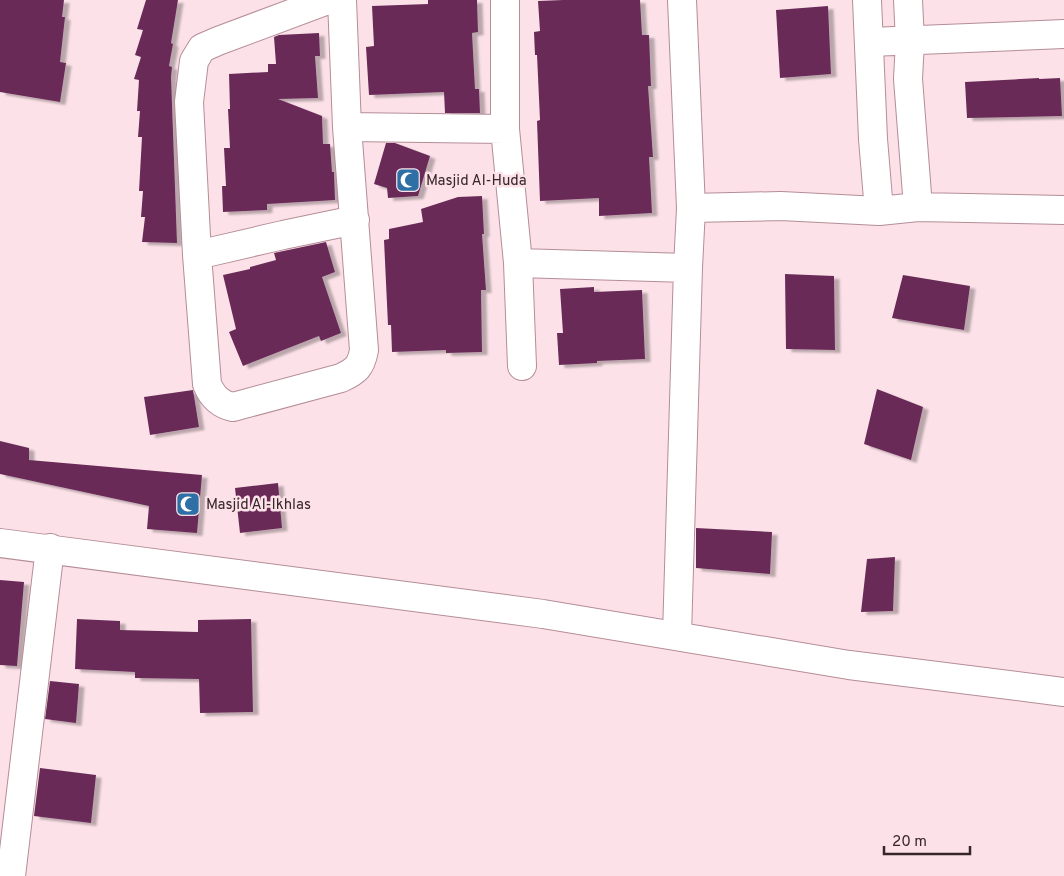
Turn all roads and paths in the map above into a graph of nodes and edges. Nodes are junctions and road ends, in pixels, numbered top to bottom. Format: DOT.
graph roads {
  1 [pos="328,0"];
  2 [pos="342,0"];
  3 [pos="504,0"];
  4 [pos="682,0"];
  5 [pos="867,0"];
  6 [pos="908,0"];
  7 [pos="1064,34"];
  8 [pos="910,41"];
  9 [pos="870,42"];
  10 [pos="347,127"];
  11 [pos="505,129"];
  12 [pos="918,207"];
  13 [pos="691,208"];
  14 [pos="1064,210"];
  15 [pos="879,211"];
  16 [pos="355,220"];
  17 [pos="197,255"];
  18 [pos="518,263"];
  19 [pos="688,268"];
  20 [pos="522,366"];
  21 [pos="0,543"];
  22 [pos="50,548"];
  23 [pos="677,635"];
  24 [pos="1064,692"];
  25 [pos="11,876"];
  1 -- 17 [label="street"];
  2 -- 10 [label="street"];
  3 -- 11 [label="street"];
  4 -- 13 [label="street"];
  5 -- 9 [label="street"];
  6 -- 8 [label="street"];
  7 -- 8 [label="street"];
  8 -- 9 [label="street"];
  8 -- 12 [label="street"];
  9 -- 15 [label="street"];
  10 -- 11 [label="street"];
  10 -- 16 [label="street"];
  11 -- 18 [label="street"];
  12 -- 14 [label="street"];
  12 -- 15 [label="street"];
  13 -- 15 [label="street"];
  13 -- 19 [label="street"];
  16 -- 17 [label="street"];
  16 -- 17 [label="street"];
  18 -- 19 [label="street"];
  18 -- 20 [label="street"];
  19 -- 23 [label="street"];
  21 -- 22 [label="street"];
  22 -- 23 [label="street"];
  22 -- 25 [label="street"];
  23 -- 24 [label="street"];
}
